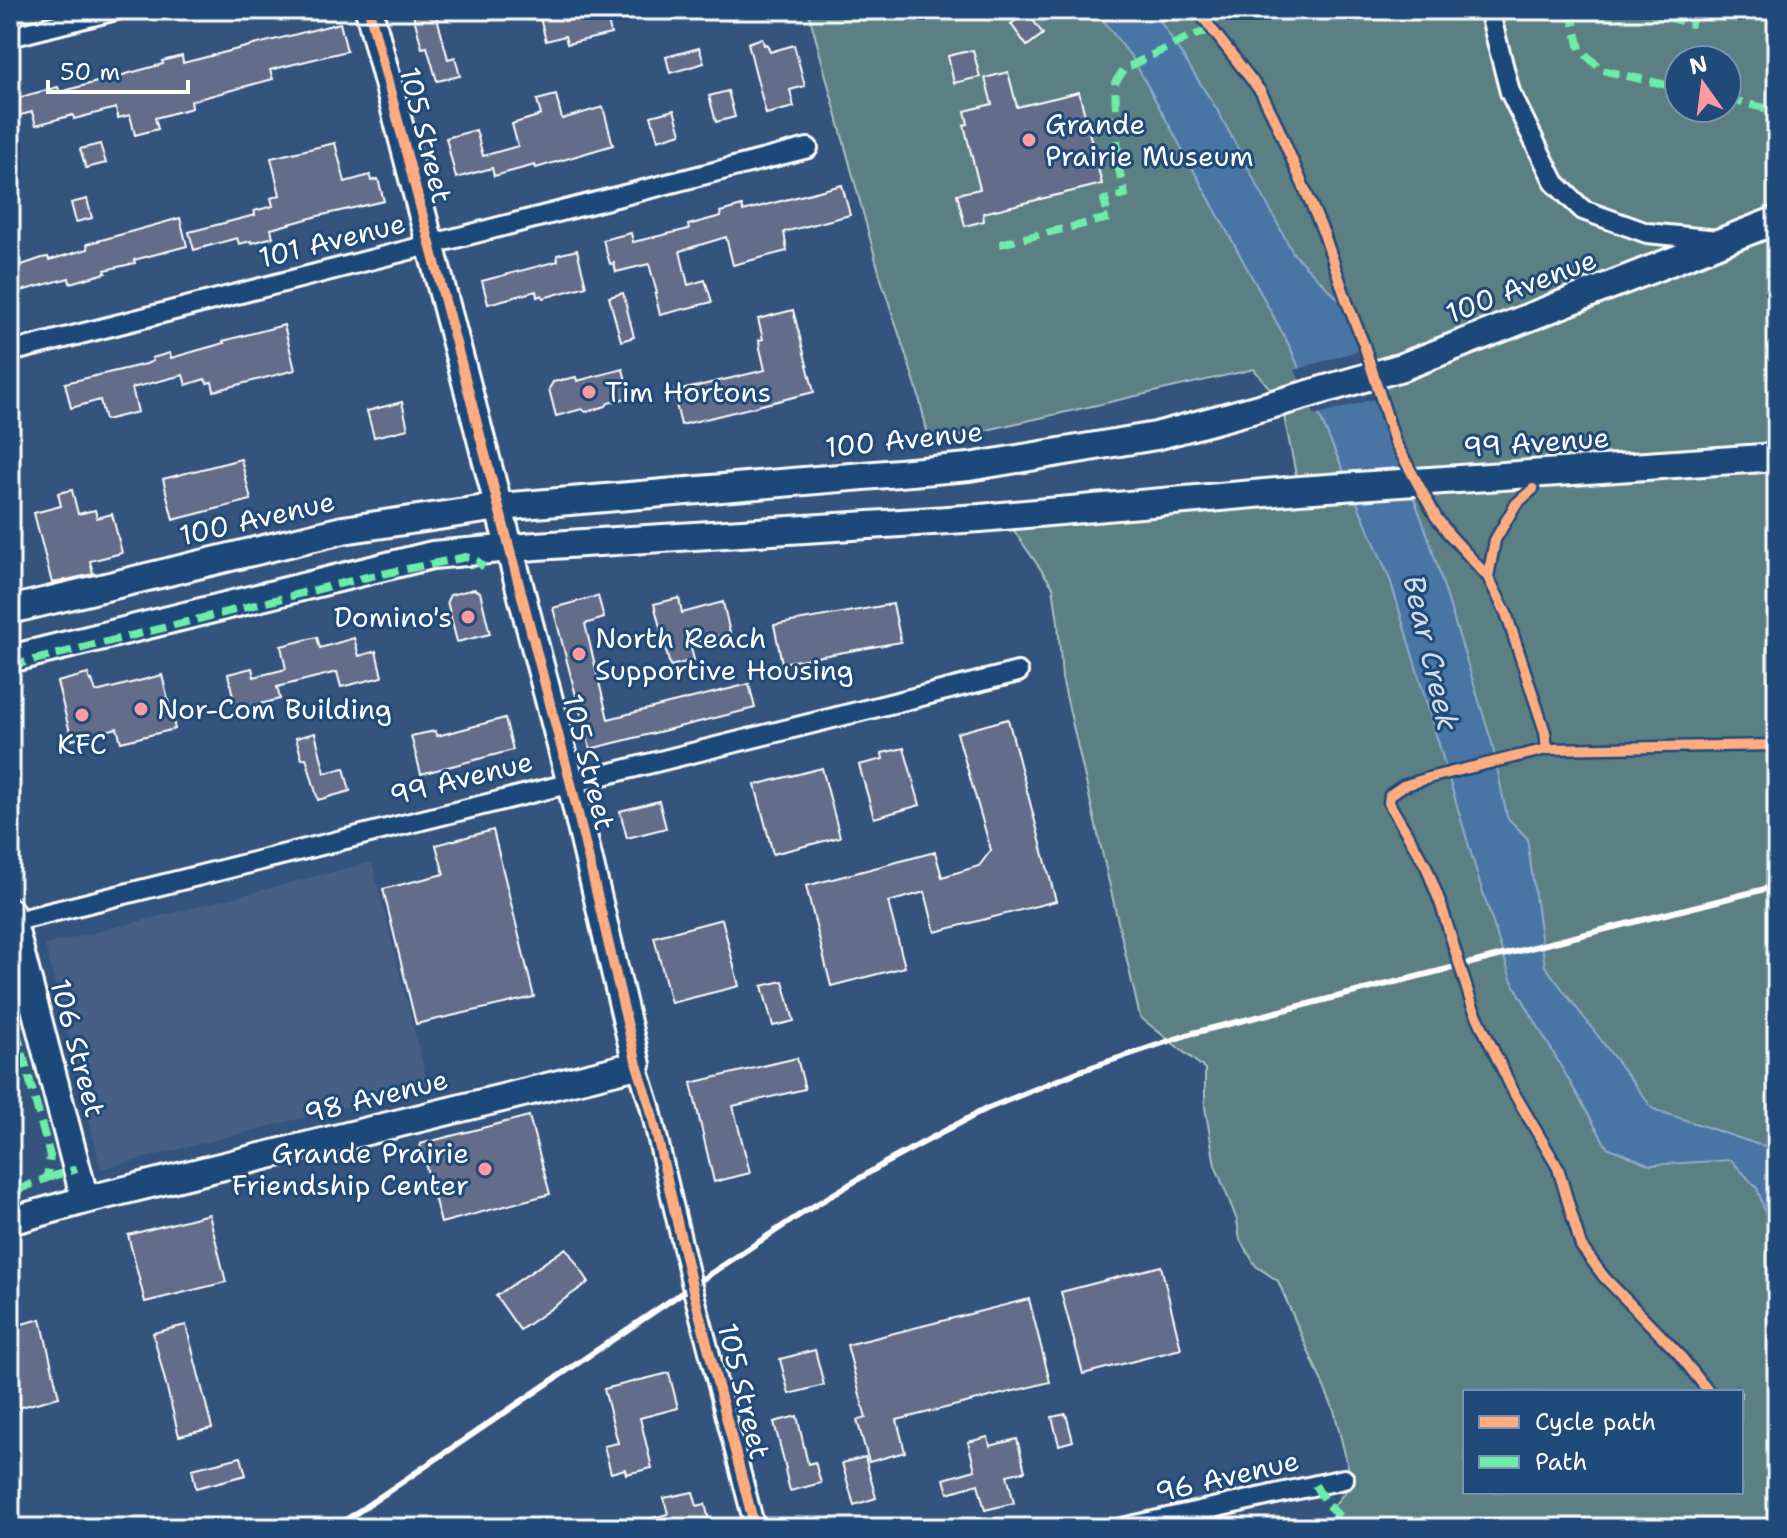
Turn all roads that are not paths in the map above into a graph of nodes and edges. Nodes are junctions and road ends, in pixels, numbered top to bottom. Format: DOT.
graph roads {
  1 [pos="116,10"];
  2 [pos="369,10"];
  3 [pos="1489,10"];
  4 [pos="10,37"];
  5 [pos="808,148"];
  6 [pos="1777,220"];
  7 [pos="1725,240"];
  8 [pos="429,244"];
  9 [pos="10,352"];
  10 [pos="1777,457"];
  11 [pos="499,507"];
  12 [pos="508,548"];
  13 [pos="10,610"];
  14 [pos="10,659"];
  15 [pos="1018,672"];
  16 [pos="571,784"];
  17 [pos="11,917"];
  18 [pos="637,1065"];
  19 [pos="85,1200"];
  20 [pos="10,1221"];
  21 [pos="1344,1479"];
  22 [pos="755,1528"];
  23 [pos="1122,1528"];
  1 -- 4 [label="street"];
  2 -- 8 [label="main road, 105 Street"];
  3 -- 7 [label="street"];
  5 -- 8 [label="street, 101 Avenue"];
  6 -- 7 [label="main road, 100 Avenue"];
  7 -- 11 [label="main road, 100 Avenue"];
  8 -- 9 [label="street, 101 Avenue"];
  8 -- 11 [label="main road, 105 Street"];
  10 -- 12 [label="main road, 99 Avenue"];
  11 -- 12 [label="main road, 105 Street"];
  11 -- 13 [label="main road, 100 Avenue"];
  12 -- 14 [label="main road"];
  12 -- 16 [label="main road, 105 Street"];
  15 -- 16 [label="street, 99 Avenue"];
  16 -- 17 [label="street, 99 Avenue"];
  16 -- 18 [label="main road, 105 Street"];
  17 -- 19 [label="main road, 106 Street"];
  18 -- 19 [label="main road, 98 Avenue"];
  18 -- 22 [label="street, 105 Street"];
  19 -- 20 [label="main road, 98 Avenue"];
  21 -- 23 [label="street, 96 Avenue"];
}
